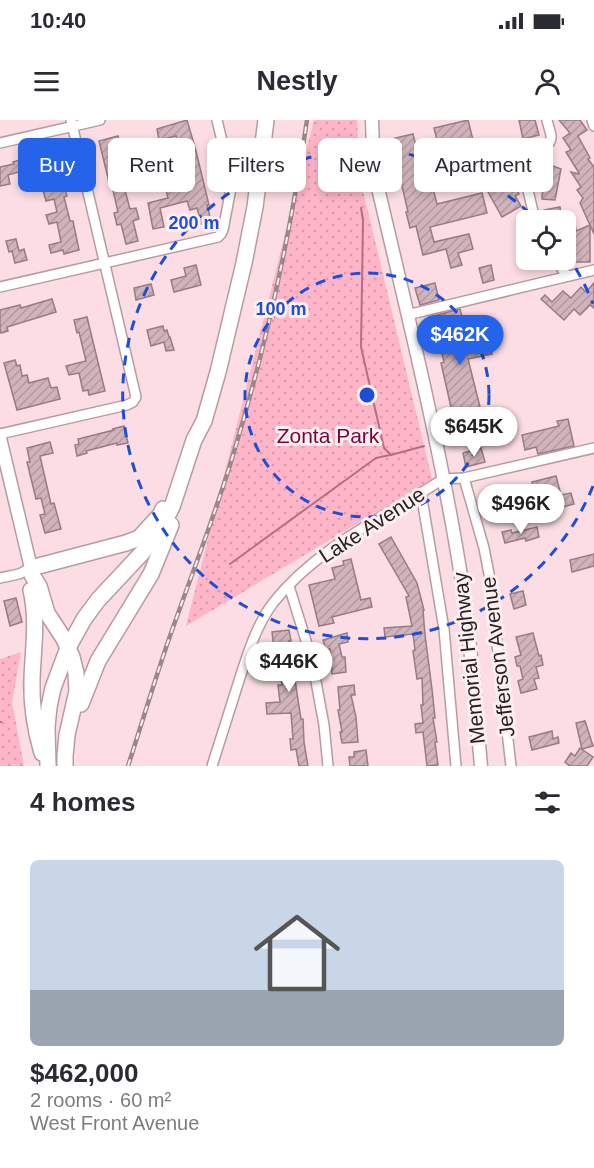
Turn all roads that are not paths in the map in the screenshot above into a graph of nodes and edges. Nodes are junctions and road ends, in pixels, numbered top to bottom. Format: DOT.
graph roads {
  1 [pos="100,120"];
  2 [pos="217,120"];
  3 [pos="266,120"];
  4 [pos="372,120"];
  5 [pos="547,120"];
  6 [pos="592,120"];
  7 [pos="72,123"];
  8 [pos="594,126"];
  9 [pos="0,143"];
  10 [pos="532,210"];
  11 [pos="105,264"];
  12 [pos="563,270"];
  13 [pos="594,270"];
  14 [pos="567,276"];
  15 [pos="0,287"];
  16 [pos="407,315"];
  17 [pos="204,421"];
  18 [pos="0,436"];
  19 [pos="594,448"];
  20 [pos="190,453"];
  21 [pos="464,478"];
  22 [pos="444,479"];
  23 [pos="421,493"];
  24 [pos="31,572"];
  25 [pos="0,578"];
  26 [pos="289,586"];
  27 [pos="68,648"];
  28 [pos="47,766"];
  29 [pos="65,766"];
  30 [pos="70,766"];
  31 [pos="212,766"];
  32 [pos="328,766"];
  33 [pos="456,766"];
  34 [pos="481,766"];
  35 [pos="511,766"];
  1 -- 7 [label="street"];
  2 -- 11 [label="street"];
  3 -- 17 [label="main road"];
  4 -- 16 [label="street, Memorial Highway"];
  5 -- 10 [label="street"];
  6 -- 8 [label="street"];
  7 -- 9 [label="street"];
  7 -- 11 [label="street"];
  11 -- 15 [label="street"];
  11 -- 18 [label="street"];
  12 -- 14 [label="street"];
  13 -- 14 [label="street"];
  14 -- 16 [label="street"];
  16 -- 22 [label="street, Memorial Highway"];
  17 -- 20 [label="main road"];
  17 -- 30 [label="main road"];
  18 -- 24 [label="street"];
  19 -- 21 [label="street"];
  20 -- 24 [label="main road"];
  20 -- 27 [label="main road"];
  21 -- 22 [label="street"];
  21 -- 35 [label="street, Jefferson Avenue"];
  22 -- 23 [label="street, Lake Avenue"];
  22 -- 34 [label="street, Memorial Highway"];
  23 -- 26 [label="street, Lake Avenue"];
  23 -- 33 [label="street"];
  24 -- 25 [label="street"];
  24 -- 27 [label="main road"];
  24 -- 28 [label="main road"];
  26 -- 31 [label="street, Lake Avenue"];
  26 -- 32 [label="street"];
  27 -- 28 [label="main road"];
  27 -- 29 [label="main road"];
}
